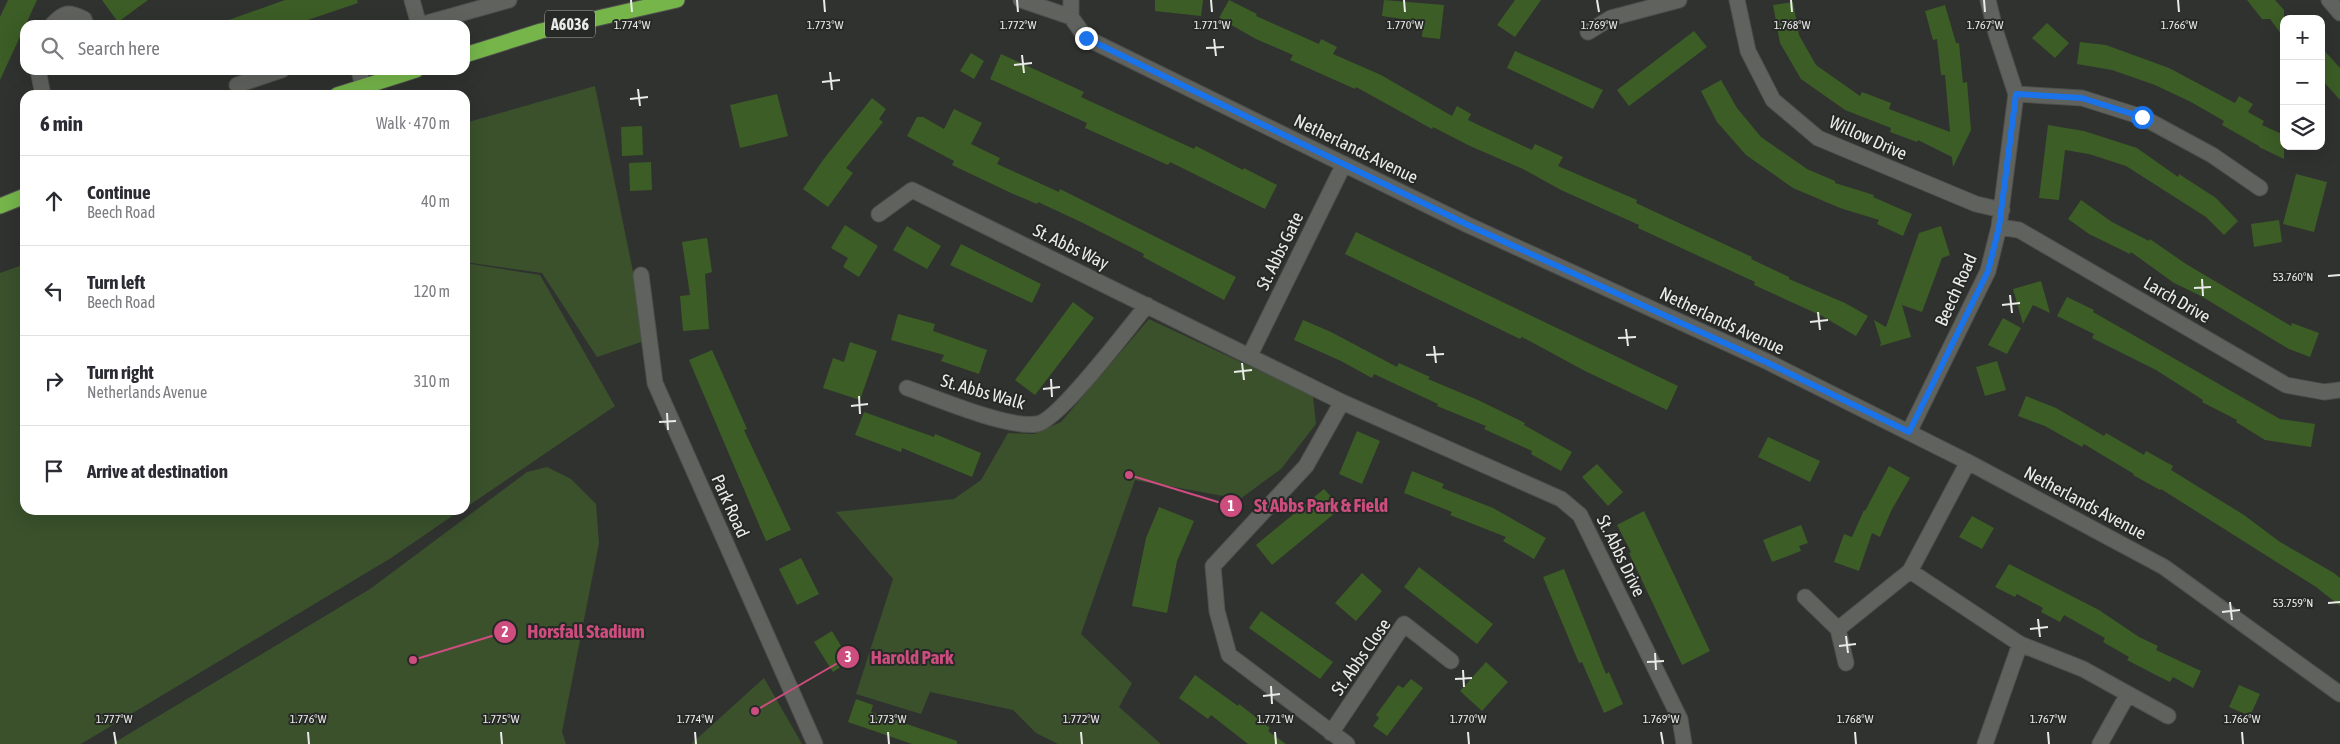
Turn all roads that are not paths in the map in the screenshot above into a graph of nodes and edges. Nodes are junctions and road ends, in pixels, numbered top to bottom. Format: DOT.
graph roads {
  1 [pos="412,0"];
  2 [pos="509,0"];
  3 [pos="677,0"];
  4 [pos="1022,0"];
  5 [pos="1071,0"];
  6 [pos="1679,0"];
  7 [pos="1738,0"];
  8 [pos="1988,0"];
  9 [pos="2329,0"];
  10 [pos="2340,13"];
  11 [pos="1071,17"];
  12 [pos="57,20"];
  13 [pos="84,20"];
  14 [pos="418,20"];
  15 [pos="438,20"];
  16 [pos="1588,32"];
  17 [pos="470,53"];
  18 [pos="42,75"];
  19 [pos="267,75"];
  20 [pos="360,75"];
  21 [pos="400,75"];
  22 [pos="237,85"];
  23 [pos="363,87"];
  24 [pos="43,90"];
  25 [pos="353,90"];
  26 [pos="2016,94"];
  27 [pos="1344,164"];
  28 [pos="2260,188"];
  29 [pos="20,198"];
  30 [pos="0,206"];
  31 [pos="2002,210"];
  32 [pos="879,214"];
  33 [pos="1999,227"];
  34 [pos="641,275"];
  35 [pos="1148,305"];
  36 [pos="1250,355"];
  37 [pos="907,388"];
  38 [pos="2340,390"];
  39 [pos="1342,402"];
  40 [pos="1909,432"];
  41 [pos="1968,462"];
  42 [pos="1910,571"];
  43 [pos="1805,597"];
  44 [pos="1838,629"];
  45 [pos="2020,644"];
  46 [pos="1451,661"];
  47 [pos="1846,664"];
  48 [pos="2128,694"];
  49 [pos="2340,694"];
  50 [pos="2168,716"];
  51 [pos="1331,733"];
  52 [pos="815,744"];
  53 [pos="1348,744"];
  54 [pos="1684,744"];
  55 [pos="1985,744"];
  56 [pos="2100,744"];
  1 -- 14 [label="street"];
  2 -- 15 [label="street"];
  3 -- 17 [label="highway, A6036"];
  4 -- 11 [label="street"];
  5 -- 11 [label="street"];
  6 -- 16 [label="street"];
  7 -- 31 [label="street, Willow Drive"];
  8 -- 26 [label="street, Beech Road"];
  9 -- 10 [label="street"];
  11 -- 27 [label="street, Netherlands Avenue"];
  12 -- 13 [label="street"];
  18 -- 24 [label="street"];
  19 -- 22 [label="street"];
  20 -- 23 [label="street"];
  21 -- 23 [label="highway"];
  23 -- 25 [label="highway"];
  26 -- 28 [label="street"];
  26 -- 31 [label="street, Beech Road"];
  27 -- 36 [label="street, St. Abbs Gate"];
  27 -- 40 [label="street, Netherlands Avenue"];
  29 -- 30 [label="highway"];
  31 -- 33 [label="street, Beech Road"];
  32 -- 35 [label="street, St. Abbs Way"];
  33 -- 38 [label="street, Larch Drive"];
  33 -- 40 [label="street, Beech Road"];
  34 -- 52 [label="street, Park Road"];
  35 -- 36 [label="street, St. Abbs Way"];
  35 -- 37 [label="street, St. Abbs Walk"];
  36 -- 39 [label="street, St. Abbs Drive"];
  39 -- 51 [label="street"];
  39 -- 54 [label="street, St. Abbs Drive"];
  40 -- 41 [label="street, Netherlands Avenue"];
  41 -- 42 [label="street"];
  41 -- 49 [label="street, Netherlands Avenue"];
  42 -- 44 [label="street"];
  42 -- 45 [label="street"];
  43 -- 44 [label="street"];
  44 -- 47 [label="street"];
  45 -- 48 [label="street"];
  45 -- 55 [label="street"];
  46 -- 51 [label="street, St. Abbs Close"];
  48 -- 50 [label="street"];
  48 -- 56 [label="street"];
  51 -- 53 [label="street"];
}
